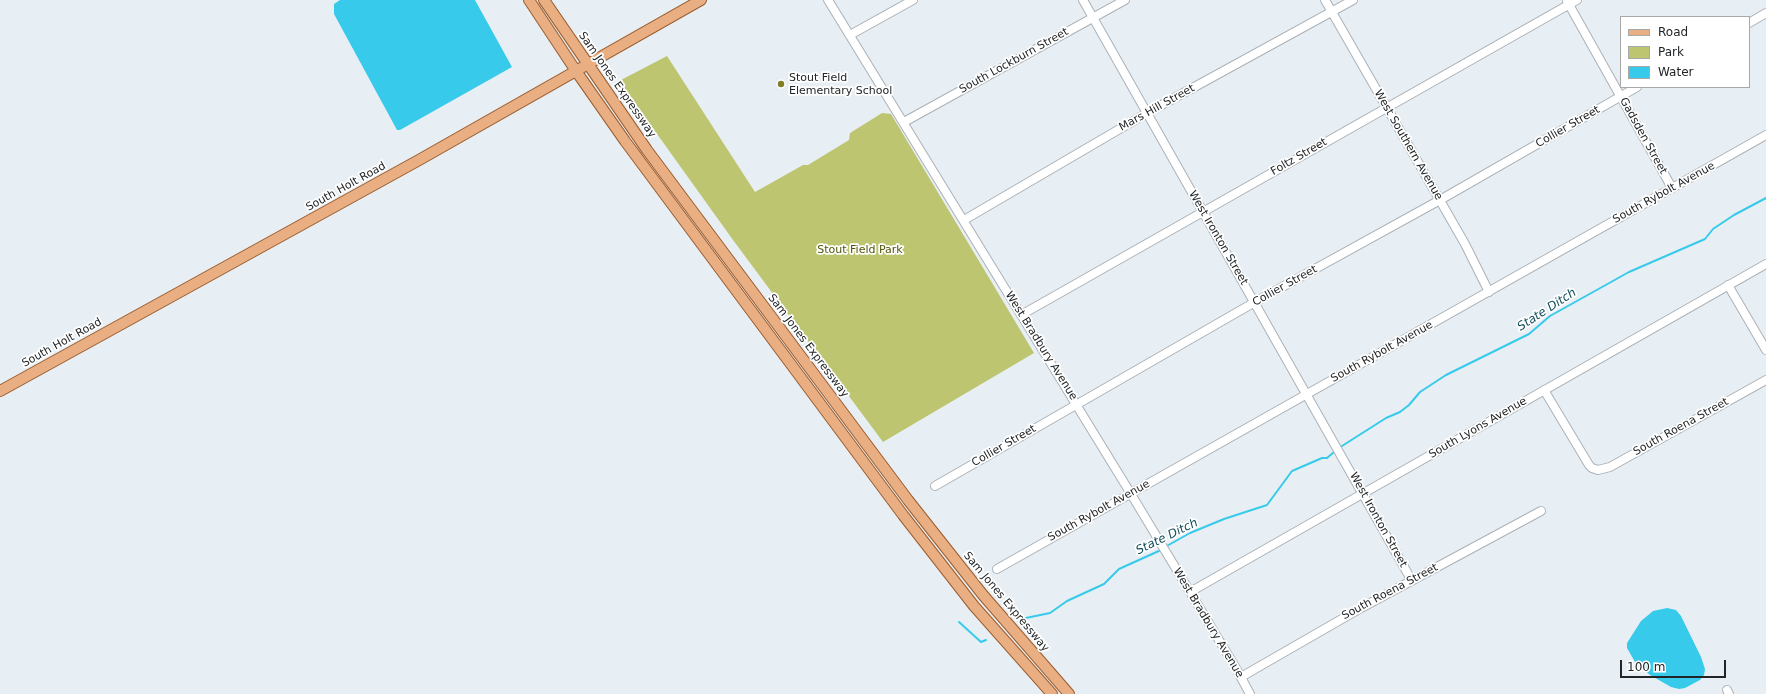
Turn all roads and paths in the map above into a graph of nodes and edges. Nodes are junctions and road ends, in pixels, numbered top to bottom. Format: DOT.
graph roads {
  1 [pos="529,0"];
  2 [pos="544,0"];
  3 [pos="701,0"];
  4 [pos="828,0"];
  5 [pos="913,0"];
  6 [pos="1083,0"];
  7 [pos="1125,0"];
  8 [pos="1325,0"];
  9 [pos="1353,0"];
  10 [pos="1577,0"];
  11 [pos="1568,2"];
  12 [pos="1332,12"];
  13 [pos="1766,14"];
  14 [pos="1093,17"];
  15 [pos="1750,22"];
  16 [pos="850,35"];
  17 [pos="588,64"];
  18 [pos="576,71"];
  19 [pos="1635,88"];
  20 [pos="1621,96"];
  21 [pos="1386,108"];
  22 [pos="1147,113"];
  23 [pos="904,122"];
  24 [pos="1766,135"];
  25 [pos="1672,188"];
  26 [pos="1440,200"];
  27 [pos="1203,212"];
  28 [pos="964,220"];
  29 [pos="1766,264"];
  30 [pos="1728,285"];
  31 [pos="1489,292"];
  32 [pos="1256,302"];
  33 [pos="1021,315"];
  34 [pos="1766,350"];
  35 [pos="1766,380"];
  36 [pos="1544,390"];
  37 [pos="0,391"];
  38 [pos="1307,394"];
  39 [pos="1076,404"];
  40 [pos="935,486"];
  41 [pos="1364,493"];
  42 [pos="1131,494"];
  43 [pos="1541,511"];
  44 [pos="997,569"];
  45 [pos="1412,581"];
  46 [pos="1190,592"];
  47 [pos="1240,677"];
  48 [pos="1052,694"];
  49 [pos="1069,694"];
  50 [pos="1250,694"];
  1 -- 18 [label="main road"];
  2 -- 17 [label="main road, Sam Jones Expressway"];
  3 -- 17 [label="main road, South Holt Road"];
  4 -- 16 [label="street, West Bradbury Avenue"];
  5 -- 16 [label="street"];
  6 -- 14 [label="street, West Ironton Street"];
  7 -- 14 [label="street, South Lockburn Street"];
  8 -- 12 [label="street, West Southern Avenue"];
  9 -- 12 [label="street, Mars Hill Street"];
  10 -- 11 [label="street, Foltz Street"];
  11 -- 20 [label="street, Gadsden Street"];
  11 -- 21 [label="street, Foltz Street"];
  12 -- 21 [label="street, West Southern Avenue"];
  12 -- 22 [label="street, Mars Hill Street"];
  13 -- 15 [label="street"];
  14 -- 22 [label="street, West Ironton Street"];
  14 -- 23 [label="street, South Lockburn Street"];
  16 -- 23 [label="street, West Bradbury Avenue"];
  17 -- 18 [label="main road, South Holt Road"];
  17 -- 49 [label="main road, Sam Jones Expressway"];
  18 -- 37 [label="main road, South Holt Road"];
  18 -- 48 [label="main road"];
  19 -- 20 [label="street, Collier Street"];
  20 -- 25 [label="street, Gadsden Street"];
  20 -- 26 [label="street, Collier Street"];
  21 -- 26 [label="street, West Southern Avenue"];
  21 -- 27 [label="street, Foltz Street"];
  22 -- 27 [label="street, West Ironton Street"];
  22 -- 28 [label="street, Mars Hill Street"];
  23 -- 28 [label="street, West Bradbury Avenue"];
  24 -- 25 [label="street, South Rybolt Avenue"];
  25 -- 31 [label="street, South Rybolt Avenue"];
  26 -- 31 [label="street, West Southern Avenue"];
  26 -- 32 [label="street, Collier Street"];
  27 -- 32 [label="street, West Ironton Street"];
  27 -- 33 [label="street, Foltz Street"];
  28 -- 33 [label="street, West Bradbury Avenue"];
  29 -- 30 [label="street, South Lyons Avenue"];
  30 -- 34 [label="street"];
  30 -- 36 [label="street, South Lyons Avenue"];
  31 -- 38 [label="street, South Rybolt Avenue"];
  32 -- 38 [label="street, West Ironton Street"];
  32 -- 39 [label="street, Collier Street"];
  33 -- 39 [label="street, West Bradbury Avenue"];
  35 -- 36 [label="street, South Roena Street"];
  36 -- 41 [label="street, South Lyons Avenue"];
  38 -- 41 [label="street, West Ironton Street"];
  38 -- 42 [label="street, South Rybolt Avenue"];
  39 -- 40 [label="street, Collier Street"];
  39 -- 42 [label="street, West Bradbury Avenue"];
  41 -- 45 [label="street, West Ironton Street"];
  41 -- 46 [label="street, South Lyons Avenue"];
  42 -- 44 [label="street, South Rybolt Avenue"];
  42 -- 46 [label="street, West Bradbury Avenue"];
  43 -- 45 [label="street, South Roena Street"];
  45 -- 47 [label="street, South Roena Street"];
  46 -- 47 [label="street, West Bradbury Avenue"];
  47 -- 50 [label="street, West Bradbury Avenue"];
}
